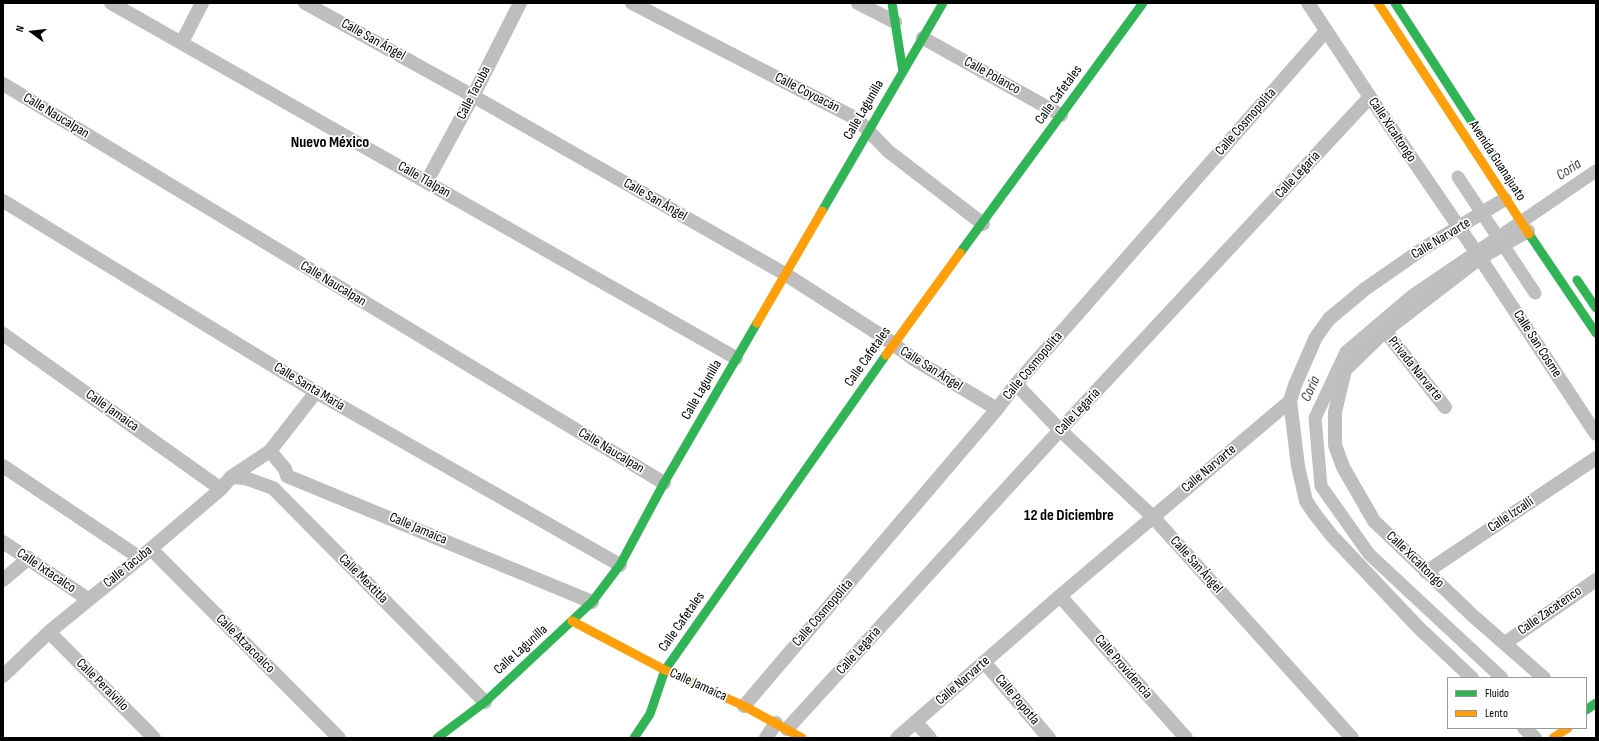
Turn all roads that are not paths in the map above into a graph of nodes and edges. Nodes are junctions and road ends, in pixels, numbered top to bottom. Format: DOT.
graph roads {
  1 [pos="111,3"];
  2 [pos="202,3"];
  3 [pos="305,3"];
  4 [pos="520,3"];
  5 [pos="632,3"];
  6 [pos="858,3"];
  7 [pos="892,3"];
  8 [pos="943,3"];
  9 [pos="1308,3"];
  10 [pos="1378,3"];
  11 [pos="1395,3"];
  12 [pos="1139,4"];
  13 [pos="895,22"];
  14 [pos="1326,31"];
  15 [pos="923,38"];
  16 [pos="182,42"];
  17 [pos="903,72"];
  18 [pos="3,84"];
  19 [pos="473,96"];
  20 [pos="1370,97"];
  21 [pos="1062,115"];
  22 [pos="868,130"];
  23 [pos="1503,170"];
  24 [pos="427,181"];
  25 [pos="3,200"];
  26 [pos="1506,200"];
  27 [pos="983,224"];
  28 [pos="1462,227"];
  29 [pos="1526,229"];
  30 [pos="1482,255"];
  31 [pos="1570,270"];
  32 [pos="785,274"];
  33 [pos="1596,308"];
  34 [pos="1384,331"];
  35 [pos="1596,333"];
  36 [pos="3,334"];
  37 [pos="893,346"];
  38 [pos="736,358"];
  39 [pos="1016,384"];
  40 [pos="316,392"];
  41 [pos="1290,401"];
  42 [pos="1445,407"];
  43 [pos="997,409"];
  44 [pos="1060,430"];
  45 [pos="1596,434"];
  46 [pos="270,451"];
  47 [pos="1596,458"];
  48 [pos="3,466"];
  49 [pos="287,476"];
  50 [pos="231,477"];
  51 [pos="664,483"];
  52 [pos="274,488"];
  53 [pos="220,489"];
  54 [pos="1153,517"];
  55 [pos="3,542"];
  56 [pos="145,554"];
  57 [pos="29,558"];
  58 [pos="620,565"];
  59 [pos="1426,572"];
  60 [pos="3,580"];
  61 [pos="1596,580"];
  62 [pos="1060,596"];
  63 [pos="88,599"];
  64 [pos="592,602"];
  65 [pos="572,621"];
  66 [pos="49,632"];
  67 [pos="1505,643"];
  68 [pos="984,662"];
  69 [pos="665,670"];
  70 [pos="3,676"];
  71 [pos="1471,677"];
  72 [pos="1543,677"];
  73 [pos="485,702"];
  74 [pos="1596,703"];
  75 [pos="744,706"];
  76 [pos="1587,709"];
  77 [pos="916,722"];
  78 [pos="782,726"];
  79 [pos="1525,729"];
  80 [pos="1566,729"];
  81 [pos="154,738"];
  82 [pos="339,738"];
  83 [pos="437,738"];
  84 [pos="634,738"];
  85 [pos="766,738"];
  86 [pos="802,738"];
  87 [pos="897,738"];
  88 [pos="930,738"];
  89 [pos="1049,738"];
  90 [pos="1186,738"];
  91 [pos="1352,738"];
  92 [pos="1535,738"];
  93 [pos="1553,738"];
  1 -- 16 [label="street, Calle Tlalpan"];
  2 -- 16 [label="street"];
  3 -- 19 [label="street, Calle San Ángel"];
  4 -- 19 [label="street, Calle Tacuba"];
  5 -- 22 [label="street, Calle Coyoacán"];
  6 -- 13 [label="street"];
  7 -- 13 [label="street, Calle Lagunilla"];
  8 -- 15 [label="street"];
  9 -- 14 [label="street, Calle Xicaltongo"];
  10 -- 26 [label="street, Avenida Guanajuato"];
  11 -- 23 [label="street, Avenida Guanajuato"];
  12 -- 21 [label="street, Calle Cafetales"];
  13 -- 17 [label="street, Calle Lagunilla"];
  14 -- 20 [label="street, Calle Xicaltongo"];
  14 -- 39 [label="street, Calle Cosmopolita"];
  15 -- 17 [label="street"];
  15 -- 21 [label="street, Calle Polanco"];
  16 -- 24 [label="street, Calle Tlalpan"];
  17 -- 22 [label="street, Calle Lagunilla"];
  18 -- 51 [label="street, Calle Naucalpan"];
  19 -- 24 [label="street, Calle Tacuba"];
  19 -- 32 [label="street, Calle San Ángel"];
  20 -- 28 [label="street, Calle Xicaltongo"];
  20 -- 44 [label="street, Calle Legaria"];
  21 -- 27 [label="street, Calle Cafetales"];
  22 -- 27 [label="street, Calle Coyoacán"];
  22 -- 32 [label="street, Calle Lagunilla"];
  24 -- 38 [label="street, Calle Tlalpan"];
  25 -- 40 [label="street, Calle Santa María"];
  26 -- 28 [label="street, Calle Narvarte"];
  26 -- 29 [label="street, Avenida Guanajuato"];
  27 -- 37 [label="street, Calle Cafetales"];
  28 -- 30 [label="street, Calle Xicaltongo"];
  28 -- 41 [label="street, Calle Narvarte"];
  29 -- 30 [label="street"];
  29 -- 35 [label="street, Avenida Guanajuato"];
  30 -- 34 [label="street"];
  30 -- 45 [label="street, Calle San Cosme"];
  31 -- 33 [label="street"];
  32 -- 37 [label="street, Calle San Ángel"];
  32 -- 38 [label="street, Calle Lagunilla"];
  34 -- 42 [label="street, Privada Narvarte"];
  34 -- 59 [label="street, Calle Xicaltongo"];
  36 -- 53 [label="street, Calle Jamaica"];
  37 -- 43 [label="street, Calle San Ángel"];
  37 -- 69 [label="street, Calle Cafetales"];
  38 -- 51 [label="street, Calle Lagunilla"];
  39 -- 43 [label="street, Calle Cosmopolita"];
  39 -- 44 [label="street, Calle San Ángel"];
  40 -- 46 [label="street"];
  40 -- 58 [label="street, Calle Santa María"];
  41 -- 54 [label="street, Calle Narvarte"];
  41 -- 71 [label="street"];
  43 -- 75 [label="street, Calle Cosmopolita"];
  44 -- 54 [label="street, Calle San Ángel"];
  44 -- 78 [label="street, Calle Legaria"];
  46 -- 49 [label="street"];
  46 -- 50 [label="street, Calle Tacuba"];
  47 -- 59 [label="street, Calle Izcalli"];
  48 -- 56 [label="street, Calle Atzacoalco"];
  49 -- 52 [label="street"];
  49 -- 64 [label="street, Calle Jamaica"];
  50 -- 52 [label="street, Calle Mextitla"];
  50 -- 53 [label="street, Calle Tacuba"];
  51 -- 58 [label="street, Calle Lagunilla"];
  52 -- 73 [label="street, Calle Mextitla"];
  53 -- 56 [label="street, Calle Tacuba"];
  54 -- 62 [label="street, Calle Narvarte"];
  54 -- 91 [label="street, Calle San Ángel"];
  55 -- 57 [label="street, Calle Ixtacalco"];
  56 -- 63 [label="street, Calle Tacuba"];
  56 -- 82 [label="street, Calle Atzacoalco"];
  57 -- 60 [label="street"];
  57 -- 63 [label="street, Calle Ixtacalco"];
  58 -- 64 [label="street, Calle Lagunilla"];
  59 -- 67 [label="street, Calle Xicaltongo"];
  61 -- 67 [label="street, Calle Zacatenco"];
  62 -- 68 [label="street, Calle Narvarte"];
  62 -- 90 [label="street, Calle Providencia"];
  63 -- 66 [label="street, Calle Tacuba"];
  64 -- 65 [label="street, Calle Lagunilla"];
  65 -- 69 [label="street, Calle Jamaica"];
  65 -- 73 [label="street, Calle Lagunilla"];
  66 -- 70 [label="street, Calle Tacuba"];
  66 -- 81 [label="street, Calle Peralvillo"];
  67 -- 72 [label="street, Calle Xicaltongo"];
  68 -- 77 [label="street, Calle Narvarte"];
  68 -- 89 [label="street, Calle Popotla"];
  69 -- 75 [label="street, Calle Jamaica"];
  69 -- 84 [label="street, Calle Cafetales"];
  73 -- 83 [label="street, Calle Lagunilla"];
  74 -- 76 [label="street"];
  75 -- 78 [label="street, Calle Jamaica"];
  77 -- 87 [label="street, Calle Narvarte"];
  77 -- 88 [label="street"];
  78 -- 85 [label="street, Calle Legaria"];
  78 -- 86 [label="street, Calle Jamaica"];
  79 -- 92 [label="street"];
  80 -- 93 [label="street"];
}
